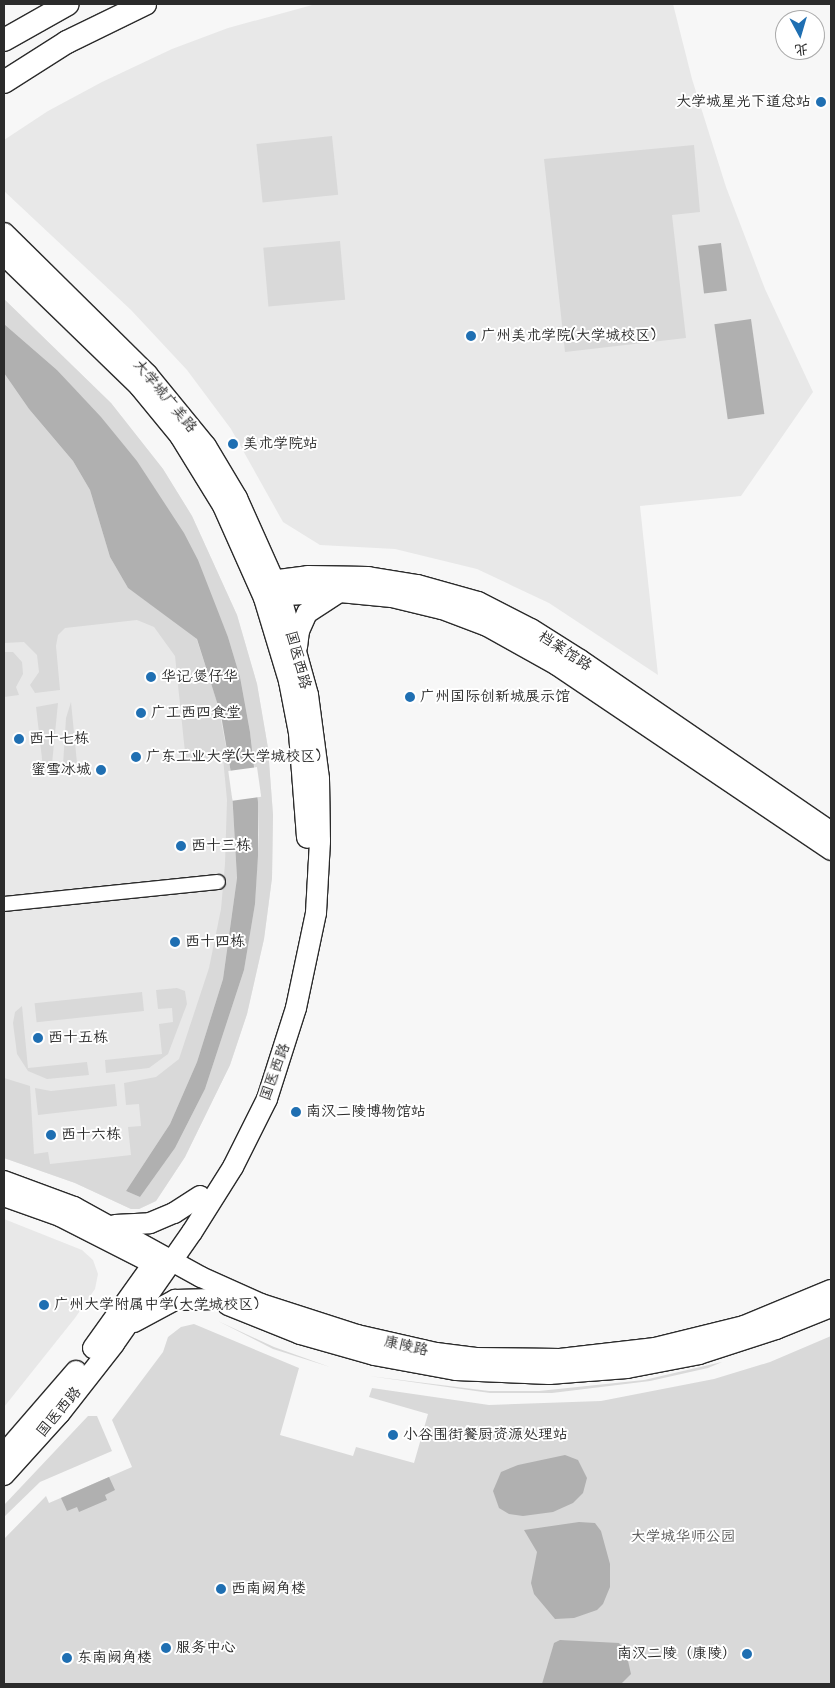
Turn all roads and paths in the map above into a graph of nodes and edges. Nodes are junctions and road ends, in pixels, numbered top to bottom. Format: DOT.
graph roads {
  1 [pos="68,4"];
  2 [pos="145,4"];
  3 [pos="4,40"];
  4 [pos="4,82"];
  5 [pos="4,233"];
  6 [pos="4,255"];
  7 [pos="269,589"];
  8 [pos="340,592"];
  9 [pos="297,654"];
  10 [pos="831,832"];
  11 [pos="831,850"];
  12 [pos="218,882"];
  13 [pos="4,904"];
  14 [pos="4,1181"];
  15 [pos="4,1196"];
  16 [pos="200,1196"];
  17 [pos="105,1222"];
  18 [pos="163,1262"];
  19 [pos="831,1290"];
  20 [pos="216,1299"];
  21 [pos="831,1307"];
  22 [pos="123,1332"];
  23 [pos="4,1454"];
  24 [pos="4,1474"];
  1 -- 3 [label="main road"];
  2 -- 4 [label="main road"];
  5 -- 7 [label="main road, 大学城广美路"];
  6 -- 7 [label="main road, 大学城广美路"];
  7 -- 8 [label="main road, 档案馆路"];
  7 -- 9 [label="main road, 国医西路"];
  7 -- 10 [label="main road, 档案馆路"];
  7 -- 16 [label="main road, 国医西路"];
  8 -- 9 [label="main road"];
  8 -- 11 [label="main road, 档案馆路"];
  9 -- 18 [label="main road, 国医西路"];
  12 -- 13 [label="street"];
  14 -- 17 [label="main road, 康陵路"];
  15 -- 18 [label="main road, 康陵路"];
  16 -- 17 [label="main road"];
  16 -- 18 [label="main road, 国医西路"];
  17 -- 18 [label="main road, 康陵路"];
  18 -- 19 [label="main road, 康陵路"];
  18 -- 20 [label="main road, 康陵路"];
  18 -- 22 [label="main road, 国医西路"];
  18 -- 23 [label="main road, 国医西路"];
  20 -- 21 [label="main road, 康陵路"];
  20 -- 22 [label="main road"];
  22 -- 24 [label="main road, 国医西路"];
}
